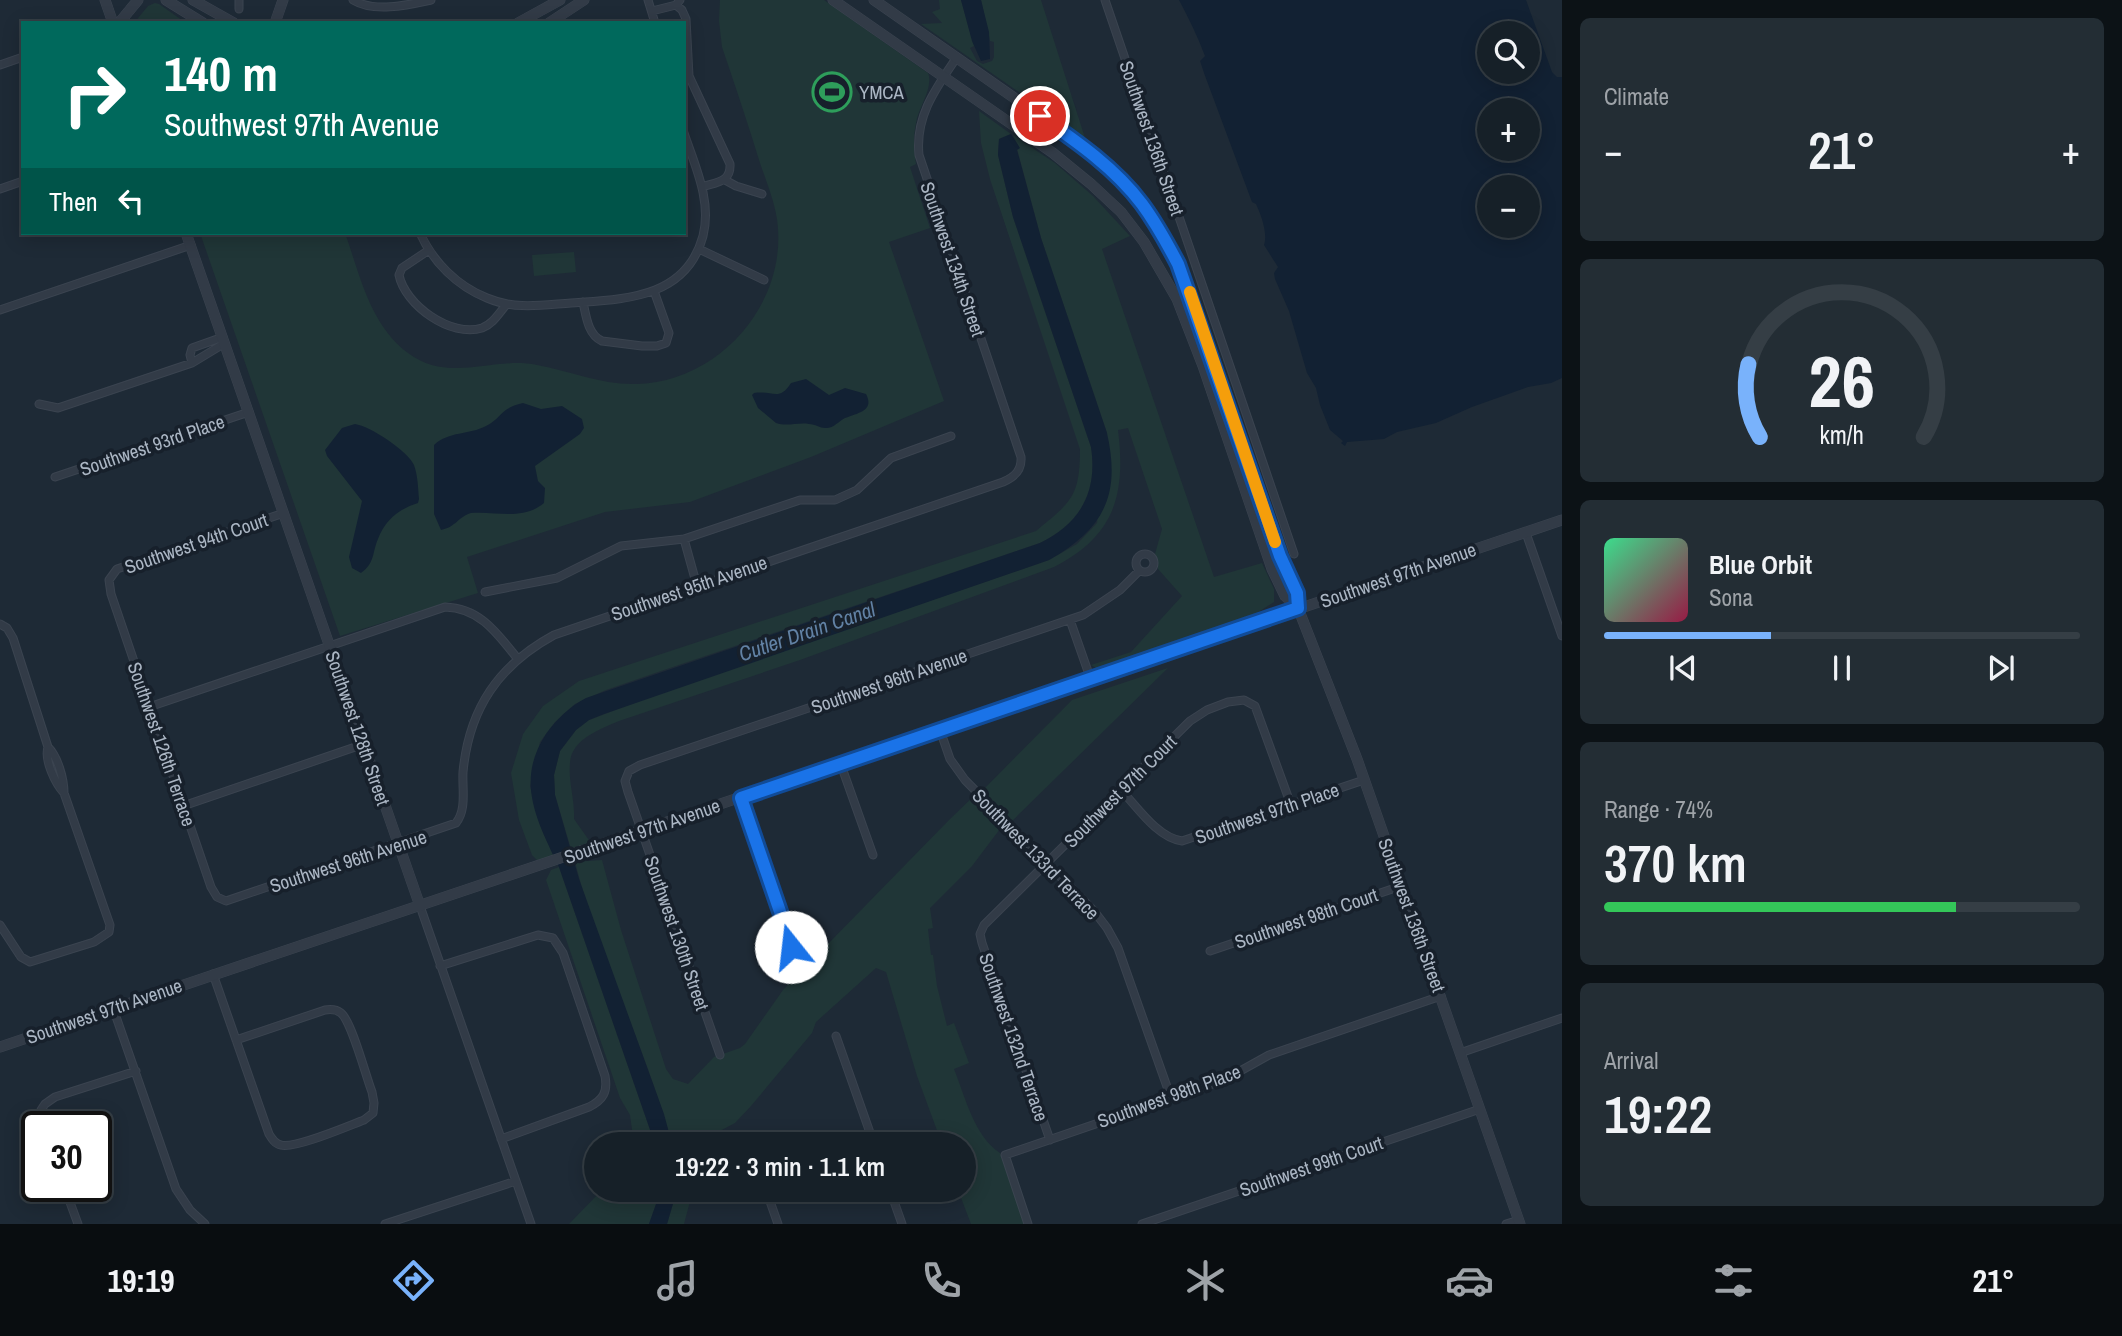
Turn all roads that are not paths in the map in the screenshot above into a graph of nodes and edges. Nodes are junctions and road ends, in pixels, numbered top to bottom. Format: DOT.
graph roads {
  1 [pos="104,0"];
  2 [pos="138,0"];
  3 [pos="166,0"];
  4 [pos="193,0"];
  5 [pos="283,0"];
  6 [pos="353,0"];
  7 [pos="431,0"];
  8 [pos="560,0"];
  9 [pos="584,0"];
  10 [pos="648,0"];
  11 [pos="833,0"];
  12 [pos="874,0"];
  13 [pos="1105,0"];
  14 [pos="678,3"];
  15 [pos="652,11"];
  16 [pos="115,21"];
  17 [pos="118,21"];
  18 [pos="200,21"];
  19 [pos="230,21"];
  20 [pos="276,21"];
  21 [pos="524,21"];
  22 [pos="552,21"];
  23 [pos="654,21"];
  24 [pos="957,57"];
  25 [pos="21,58"];
  26 [pos="0,65"];
  27 [pos="944,77"];
  28 [pos="686,139"];
  29 [pos="725,180"];
  30 [pos="21,182"];
  31 [pos="702,187"];
  32 [pos="0,189"];
  33 [pos="762,194"];
  34 [pos="187,235"];
  35 [pos="420,235"];
  36 [pos="191,245"];
  37 [pos="699,249"];
  38 [pos="429,250"];
  39 [pos="764,280"];
  40 [pos="654,291"];
  41 [pos="583,302"];
  42 [pos="506,305"];
  43 [pos="0,310"];
  44 [pos="224,340"];
  45 [pos="192,363"];
  46 [pos="39,404"];
  47 [pos="249,412"];
  48 [pos="951,436"];
  49 [pos="1021,465"];
  50 [pos="55,477"];
  51 [pos="284,513"];
  52 [pos="1562,520"];
  53 [pos="1526,533"];
  54 [pos="684,539"];
  55 [pos="1293,554"];
  56 [pos="1139,571"];
  57 [pos="110,577"];
  58 [pos="697,586"];
  59 [pos="485,592"];
  60 [pos="1298,608"];
  61 [pos="1070,620"];
  62 [pos="2,624"];
  63 [pos="1562,636"];
  64 [pos="330,645"];
  65 [pos="517,658"];
  66 [pos="1091,680"];
  67 [pos="149,707"];
  68 [pos="940,730"];
  69 [pos="364,744"];
  70 [pos="841,765"];
  71 [pos="629,772"];
  72 [pos="1364,780"];
  73 [pos="1122,791"];
  74 [pos="741,798"];
  75 [pos="1291,805"];
  76 [pos="183,806"];
  77 [pos="462,813"];
  78 [pos="642,832"];
  79 [pos="398,844"];
  80 [pos="873,855"];
  81 [pos="1047,864"];
  82 [pos="1401,886"];
  83 [pos="229,901"];
  84 [pos="420,906"];
  85 [pos="0,926"];
  86 [pos="980,934"];
  87 [pos="793,935"];
  88 [pos="1210,951"];
  89 [pos="440,966"];
  90 [pos="213,974"];
  91 [pos="1441,996"];
  92 [pos="113,1008"];
  93 [pos="1562,1018"];
  94 [pos="836,1036"];
  95 [pos="236,1040"];
  96 [pos="0,1047"];
  97 [pos="1460,1053"];
  98 [pos="720,1055"];
  99 [pos="136,1071"];
  100 [pos="1171,1098"];
  101 [pos="1480,1109"];
  102 [pos="42,1111"];
  103 [pos="870,1132"];
  104 [pos="501,1139"];
  105 [pos="1050,1140"];
  106 [pos="516,1181"];
  107 [pos="70,1202"];
  108 [pos="770,1202"];
  109 [pos="894,1202"];
  110 [pos="1520,1222"];
  111 [pos="78,1224"];
  112 [pos="205,1224"];
  113 [pos="385,1224"];
  114 [pos="531,1224"];
  115 [pos="778,1224"];
  116 [pos="902,1224"];
  117 [pos="1028,1224"];
  118 [pos="1142,1224"];
  119 [pos="1506,1224"];
  1 -- 16 [label="street"];
  2 -- 17 [label="street"];
  3 -- 18 [label="street"];
  4 -- 19 [label="street"];
  5 -- 20 [label="street"];
  6 -- 7 [label="street"];
  8 -- 21 [label="street"];
  9 -- 22 [label="street"];
  10 -- 15 [label="street"];
  11 -- 27 [label="street, Southwest 136th Street"];
  12 -- 24 [label="street, Southwest 136th Street"];
  13 -- 55 [label="street, Southwest 136th Street"];
  14 -- 15 [label="street"];
  14 -- 29 [label="street"];
  15 -- 23 [label="street"];
  24 -- 27 [label="street, Southwest 134th Street"];
  24 -- 60 [label="street, Southwest 136th Street"];
  25 -- 26 [label="street"];
  27 -- 49 [label="street, Southwest 134th Street"];
  27 -- 60 [label="street, Southwest 136th Street"];
  28 -- 31 [label="street"];
  29 -- 31 [label="street"];
  29 -- 33 [label="street"];
  30 -- 32 [label="street"];
  31 -- 37 [label="street"];
  34 -- 36 [label="street, Southwest 128th Street"];
  35 -- 38 [label="street"];
  36 -- 43 [label="street"];
  36 -- 44 [label="street, Southwest 128th Street"];
  37 -- 39 [label="street"];
  37 -- 40 [label="street"];
  38 -- 42 [label="street"];
  38 -- 42 [label="street"];
  40 -- 41 [label="street"];
  40 -- 41 [label="street"];
  41 -- 42 [label="street"];
  44 -- 45 [label="street"];
  44 -- 45 [label="street"];
  44 -- 47 [label="street, Southwest 128th Street"];
  45 -- 46 [label="street"];
  47 -- 50 [label="street, Southwest 93rd Place"];
  47 -- 51 [label="street, Southwest 128th Street"];
  48 -- 54 [label="street"];
  49 -- 58 [label="street, Southwest 95th Avenue"];
  51 -- 57 [label="street, Southwest 94th Court"];
  51 -- 64 [label="street, Southwest 128th Street"];
  52 -- 53 [label="street, Southwest 97th Avenue"];
  53 -- 60 [label="street, Southwest 97th Avenue"];
  53 -- 63 [label="street"];
  54 -- 58 [label="street"];
  54 -- 59 [label="street"];
  56 -- 61 [label="street, Southwest 96th Avenue"];
  57 -- 67 [label="street, Southwest 126th Terrace"];
  58 -- 65 [label="street, Southwest 95th Avenue"];
  60 -- 66 [label="street, Southwest 97th Avenue"];
  60 -- 72 [label="street, Southwest 136th Street"];
  61 -- 66 [label="street"];
  61 -- 71 [label="street, Southwest 96th Avenue"];
  62 -- 85 [label="street"];
  64 -- 65 [label="street"];
  64 -- 67 [label="street"];
  64 -- 69 [label="street, Southwest 128th Street"];
  65 -- 77 [label="street, Southwest 95th Avenue"];
  66 -- 68 [label="street, Southwest 97th Avenue"];
  67 -- 76 [label="street, Southwest 126th Terrace"];
  68 -- 70 [label="street, Southwest 97th Avenue"];
  68 -- 81 [label="street, Southwest 133rd Terrace"];
  69 -- 76 [label="street"];
  69 -- 79 [label="street, Southwest 128th Street"];
  70 -- 74 [label="street, Southwest 97th Avenue"];
  70 -- 80 [label="street"];
  71 -- 78 [label="street, Southwest 130th Street"];
  72 -- 75 [label="street, Southwest 97th Place"];
  72 -- 82 [label="street, Southwest 136th Street"];
  73 -- 75 [label="street, Southwest 97th Place"];
  73 -- 75 [label="street, Southwest 97th Court"];
  73 -- 81 [label="street, Southwest 97th Court"];
  74 -- 78 [label="street, Southwest 97th Avenue"];
  74 -- 87 [label="street"];
  76 -- 83 [label="street, Southwest 126th Terrace"];
  77 -- 79 [label="street, Southwest 96th Avenue"];
  78 -- 84 [label="street, Southwest 97th Avenue"];
  78 -- 98 [label="street, Southwest 130th Street"];
  79 -- 83 [label="street, Southwest 96th Avenue"];
  79 -- 84 [label="street, Southwest 128th Street"];
  81 -- 86 [label="street, Southwest 97th Court"];
  81 -- 100 [label="street, Southwest 133rd Terrace"];
  82 -- 88 [label="street, Southwest 98th Court"];
  82 -- 91 [label="street, Southwest 136th Street"];
  84 -- 89 [label="street, Southwest 128th Street"];
  84 -- 90 [label="street, Southwest 97th Avenue"];
  86 -- 105 [label="street, Southwest 132nd Terrace"];
  89 -- 104 [label="street, Southwest 128th Street"];
  89 -- 104 [label="street"];
  90 -- 92 [label="street, Southwest 97th Avenue"];
  90 -- 95 [label="street"];
  91 -- 97 [label="street, Southwest 136th Street"];
  91 -- 100 [label="street, Southwest 98th Place"];
  92 -- 96 [label="street, Southwest 97th Avenue"];
  92 -- 99 [label="street"];
  93 -- 97 [label="street"];
  94 -- 103 [label="street"];
  95 -- 95 [label="street"];
  97 -- 101 [label="street, Southwest 136th Street"];
  99 -- 102 [label="street"];
  99 -- 112 [label="street"];
  100 -- 105 [label="street, Southwest 98th Place"];
  101 -- 110 [label="street, Southwest 136th Street"];
  101 -- 118 [label="street, Southwest 99th Court"];
  104 -- 106 [label="street, Southwest 128th Street"];
  105 -- 117 [label="street, Southwest 98th Place"];
  106 -- 113 [label="street"];
  106 -- 114 [label="street, Southwest 128th Street"];
  107 -- 111 [label="street"];
  108 -- 115 [label="street"];
  109 -- 116 [label="street"];
  110 -- 119 [label="street"];
}
